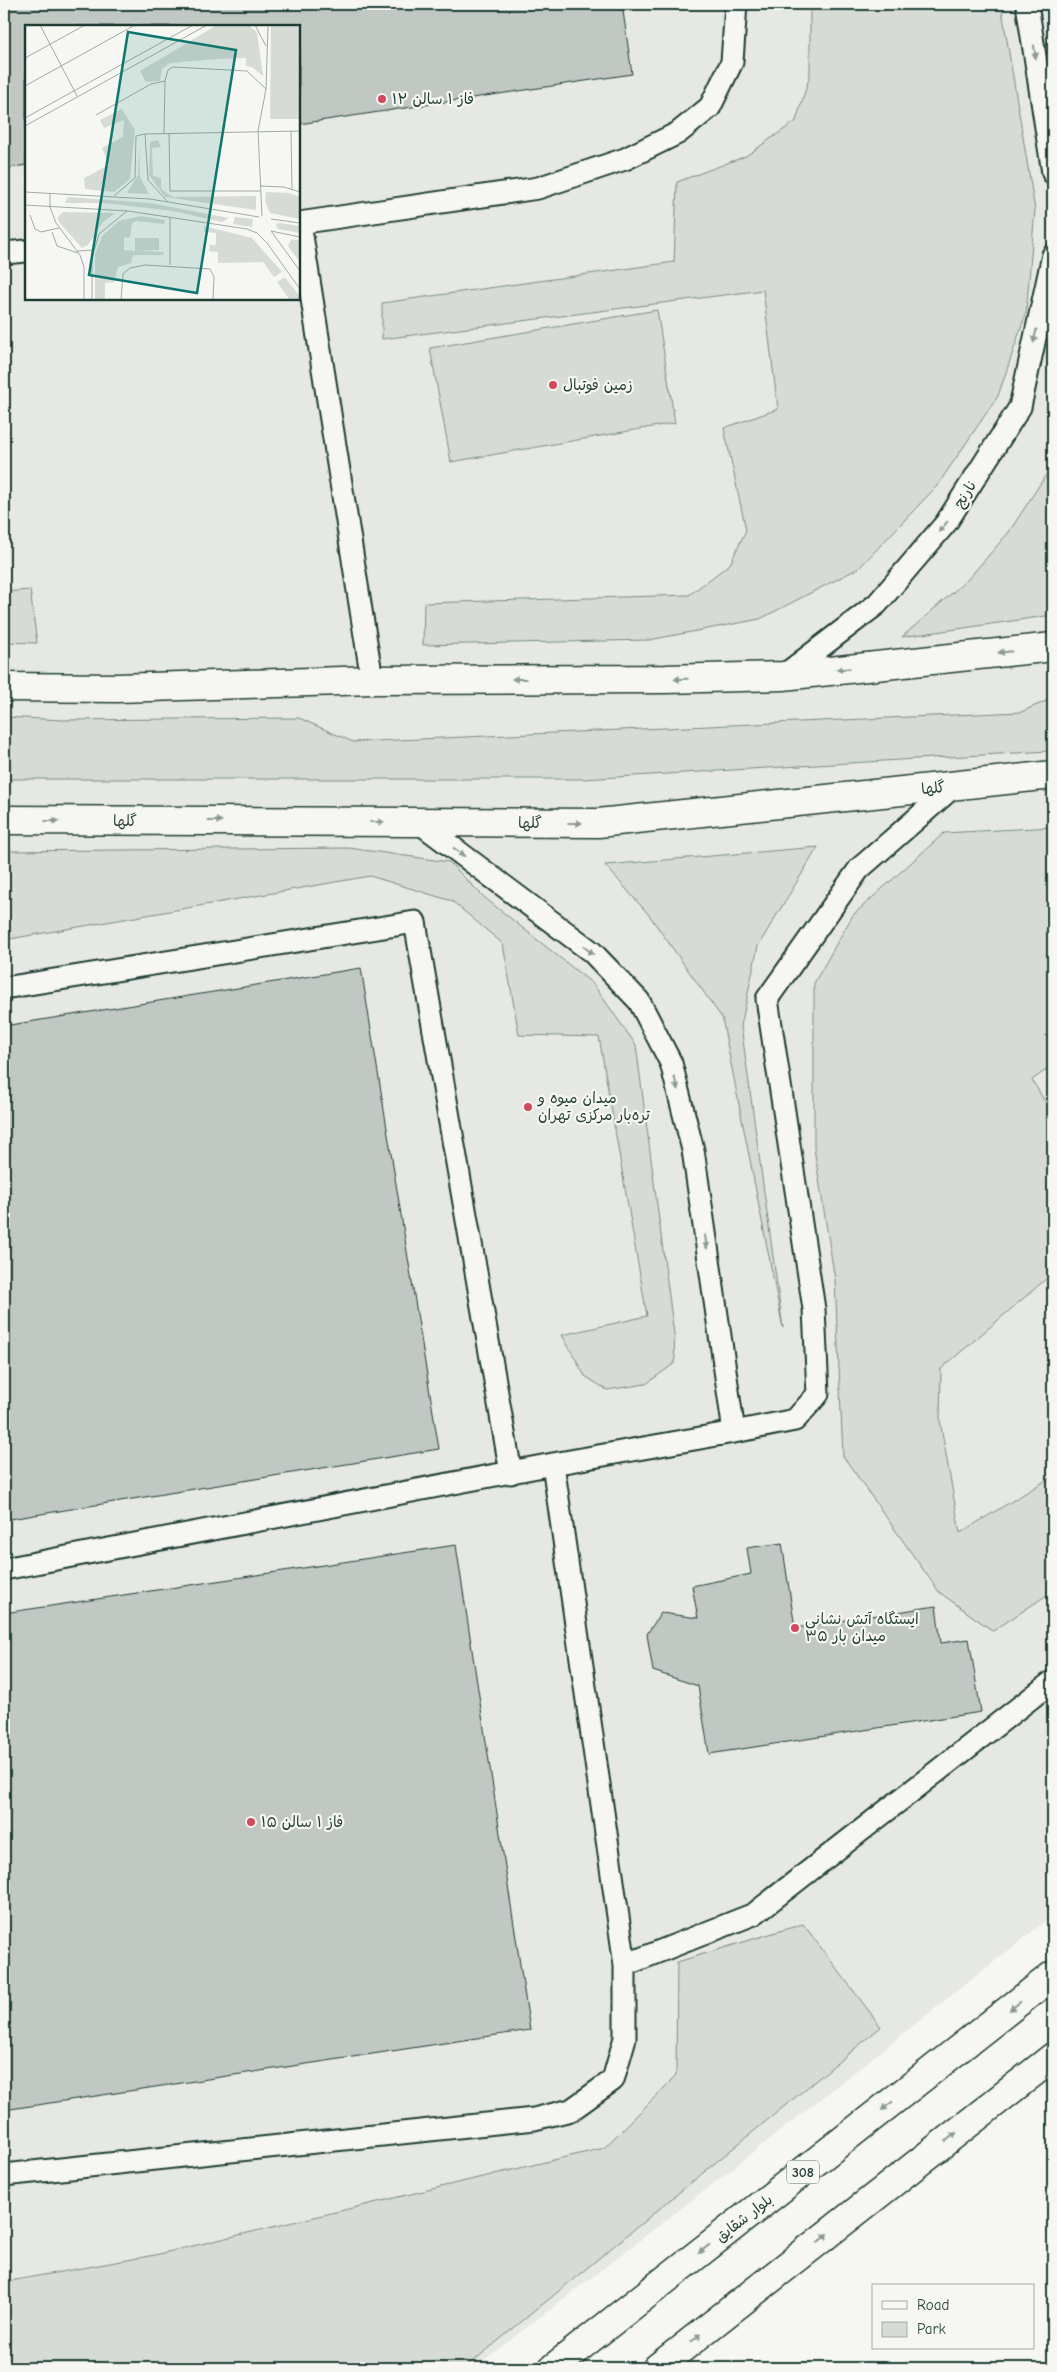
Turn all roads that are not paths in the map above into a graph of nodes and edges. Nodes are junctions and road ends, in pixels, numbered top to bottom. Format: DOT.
graph roads {
  1 [pos="736,4"];
  2 [pos="1027,4"];
  3 [pos="1053,173"];
  4 [pos="300,223"];
  5 [pos="25,251"];
  6 [pos="4,254"];
  7 [pos="1053,254"];
  8 [pos="1053,647"];
  9 [pos="783,676"];
  10 [pos="372,680"];
  11 [pos="4,687"];
  12 [pos="1053,775"];
  13 [pos="954,786"];
  14 [pos="4,820"];
  15 [pos="420,822"];
  16 [pos="4,988"];
  17 [pos="734,1432"];
  18 [pos="553,1464"];
  19 [pos="511,1472"];
  20 [pos="4,1569"];
  21 [pos="1053,1681"];
  22 [pos="625,1965"];
  23 [pos="1053,1975"];
  24 [pos="1053,2057"];
  25 [pos="4,2175"];
  26 [pos="553,2368"];
  27 [pos="657,2368"];
  1 -- 4 [label="lane"];
  2 -- 3 [label="lane, one-way"];
  4 -- 10 [label="lane"];
  5 -- 6 [label="lane"];
  7 -- 9 [label="lane, نارنج, one-way"];
  8 -- 9 [label="street, one-way"];
  9 -- 10 [label="street, one-way"];
  10 -- 11 [label="street"];
  12 -- 13 [label="street, گلها"];
  15 -- 13 [label="street, گلها, one-way"];
  13 -- 17 [label="lane"];
  14 -- 15 [label="street, گلها, one-way"];
  15 -- 17 [label="lane, one-way"];
  16 -- 19 [label="lane"];
  17 -- 18 [label="lane"];
  18 -- 19 [label="lane"];
  18 -- 22 [label="lane"];
  19 -- 20 [label="lane"];
  21 -- 22 [label="lane"];
  22 -- 25 [label="lane"];
  23 -- 26 [label="street, بلوار شقایق / 308, one-way"];
  27 -- 24 [label="street, one-way"];
}
